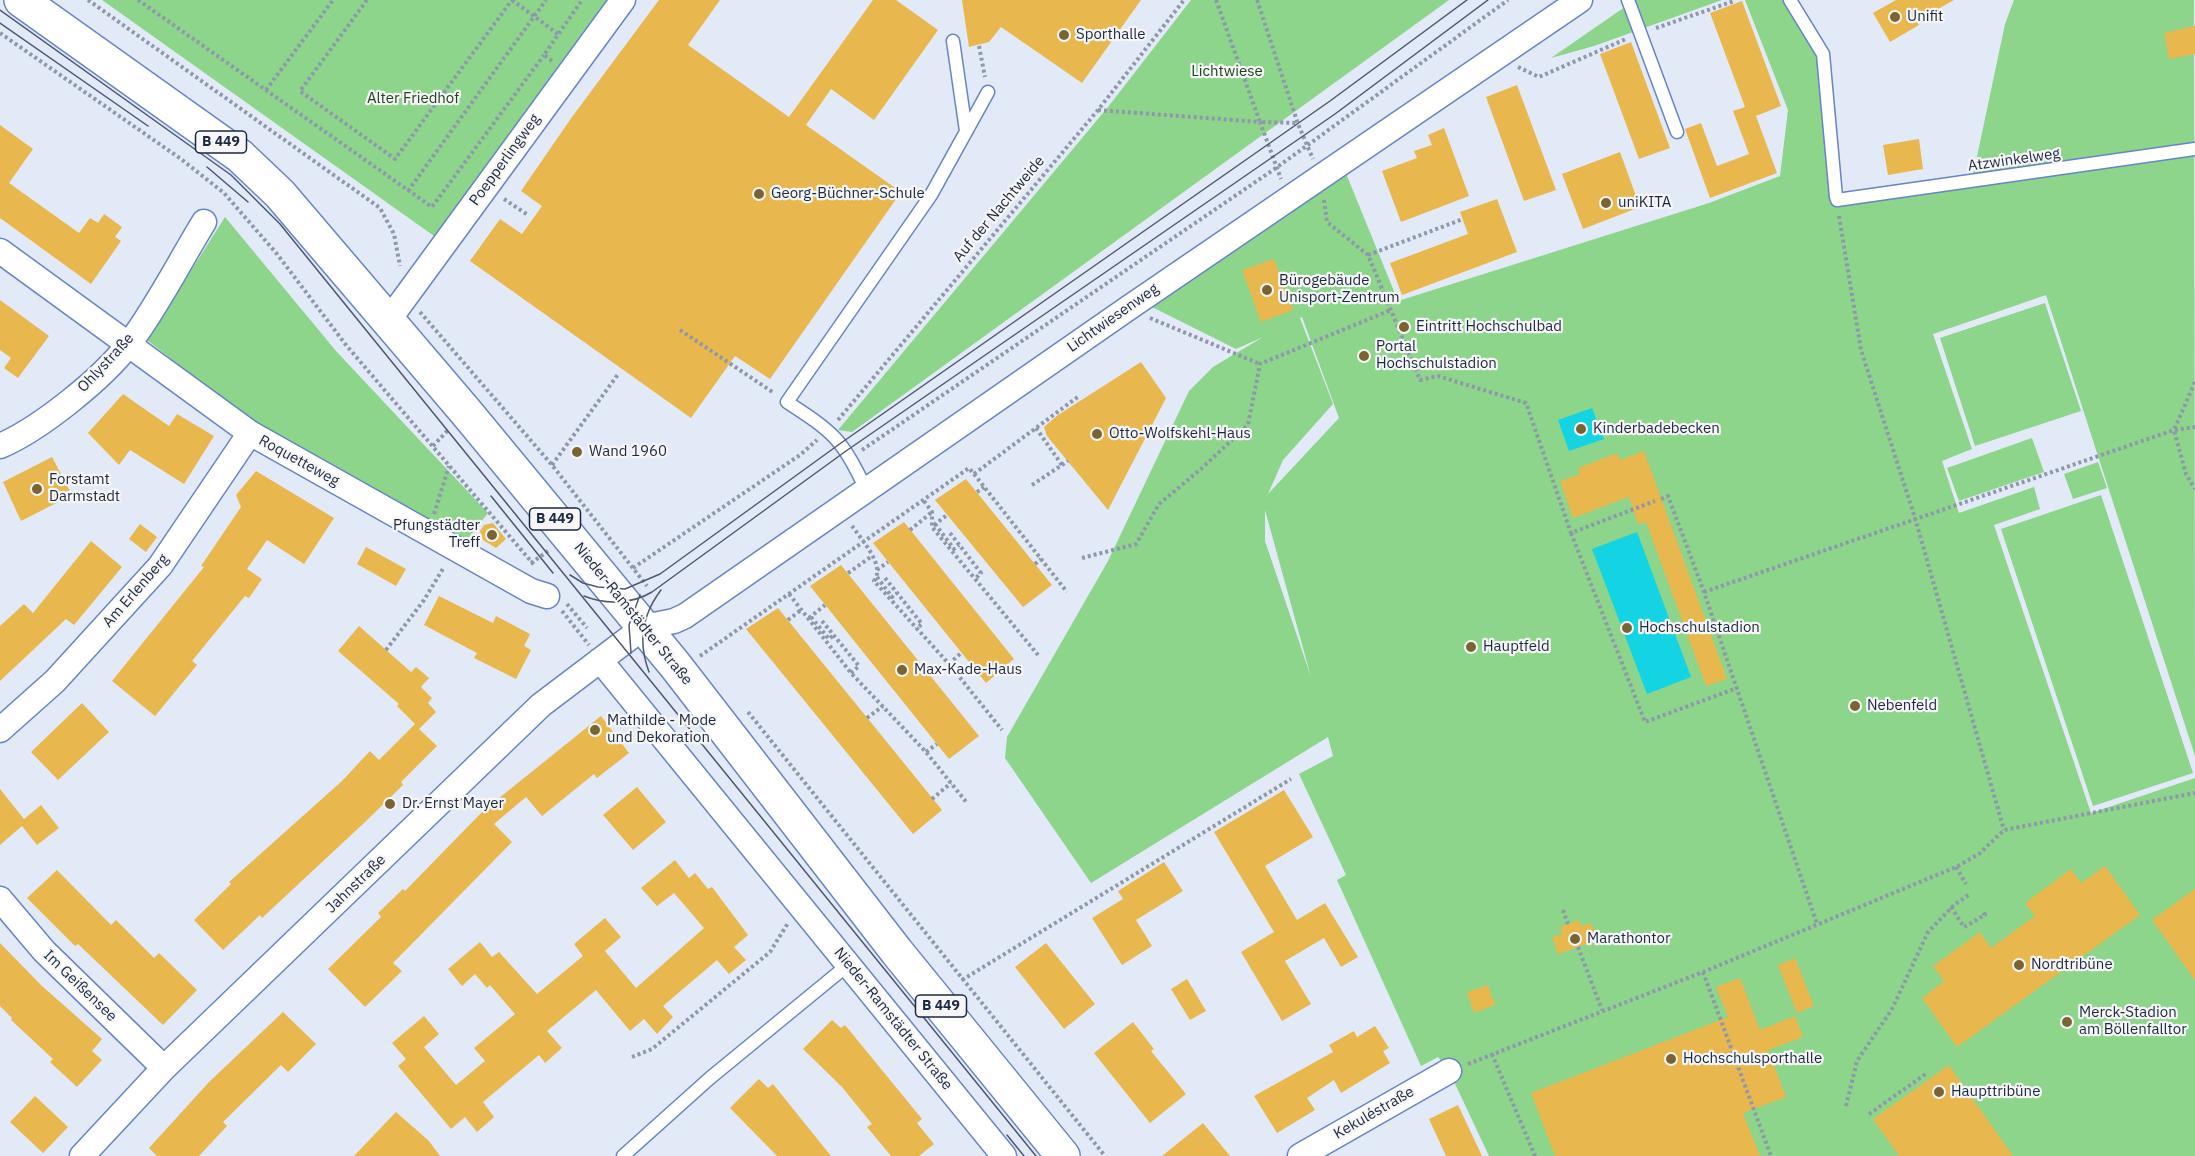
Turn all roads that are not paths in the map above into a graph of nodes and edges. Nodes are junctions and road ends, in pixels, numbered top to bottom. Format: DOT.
graph roads {
  1 [pos="21,0"];
  2 [pos="623,0"];
  3 [pos="1580,0"];
  4 [pos="1628,0"];
  5 [pos="1790,0"];
  6 [pos="953,40"];
  7 [pos="988,92"];
  8 [pos="966,131"];
  9 [pos="1677,132"];
  10 [pos="2195,149"];
  11 [pos="204,222"];
  12 [pos="0,251"];
  13 [pos="397,308"];
  14 [pos="129,344"];
  15 [pos="250,433"];
  16 [pos="0,446"];
  17 [pos="866,490"];
  18 [pos="547,596"];
  19 [pos="644,627"];
  20 [pos="600,660"];
  21 [pos="0,730"];
  22 [pos="0,899"];
  23 [pos="849,964"];
  24 [pos="164,1068"];
  25 [pos="1449,1071"];
  26 [pos="82,1156"];
  27 [pos="623,1156"];
  28 [pos="1004,1156"];
  29 [pos="1063,1156"];
  30 [pos="1300,1156"];
  1 -- 13 [label="main road, Nieder-Ramstädter Straße / B 449"];
  2 -- 13 [label="street, Poepperlingweg"];
  3 -- 17 [label="street, Lichtwiesenweg"];
  4 -- 9 [label="lane"];
  5 -- 10 [label="lane, Atzwinkelweg"];
  6 -- 8 [label="lane"];
  7 -- 8 [label="lane"];
  8 -- 17 [label="lane"];
  11 -- 14 [label="street, Ohlystraße"];
  12 -- 14 [label="street, Roquetteweg"];
  13 -- 19 [label="main road, Nieder-Ramstädter Straße / B 449"];
  14 -- 15 [label="street, Roquetteweg"];
  14 -- 16 [label="street, Ohlystraße"];
  15 -- 18 [label="street, Roquetteweg"];
  15 -- 21 [label="street, Am Erlenberg"];
  17 -- 19 [label="street, Lichtwiesenweg"];
  19 -- 20 [label="street, Jahnstraße"];
  19 -- 29 [label="main road, Nieder-Ramstädter Straße / B 449"];
  20 -- 23 [label="street, Nieder-Ramstädter Straße"];
  20 -- 24 [label="street, Jahnstraße"];
  22 -- 24 [label="street, Im Geißensee"];
  23 -- 27 [label="lane"];
  23 -- 28 [label="street, Nieder-Ramstädter Straße"];
  24 -- 26 [label="street, Jahnstraße"];
  25 -- 30 [label="street, Kekuléstraße"];
}
